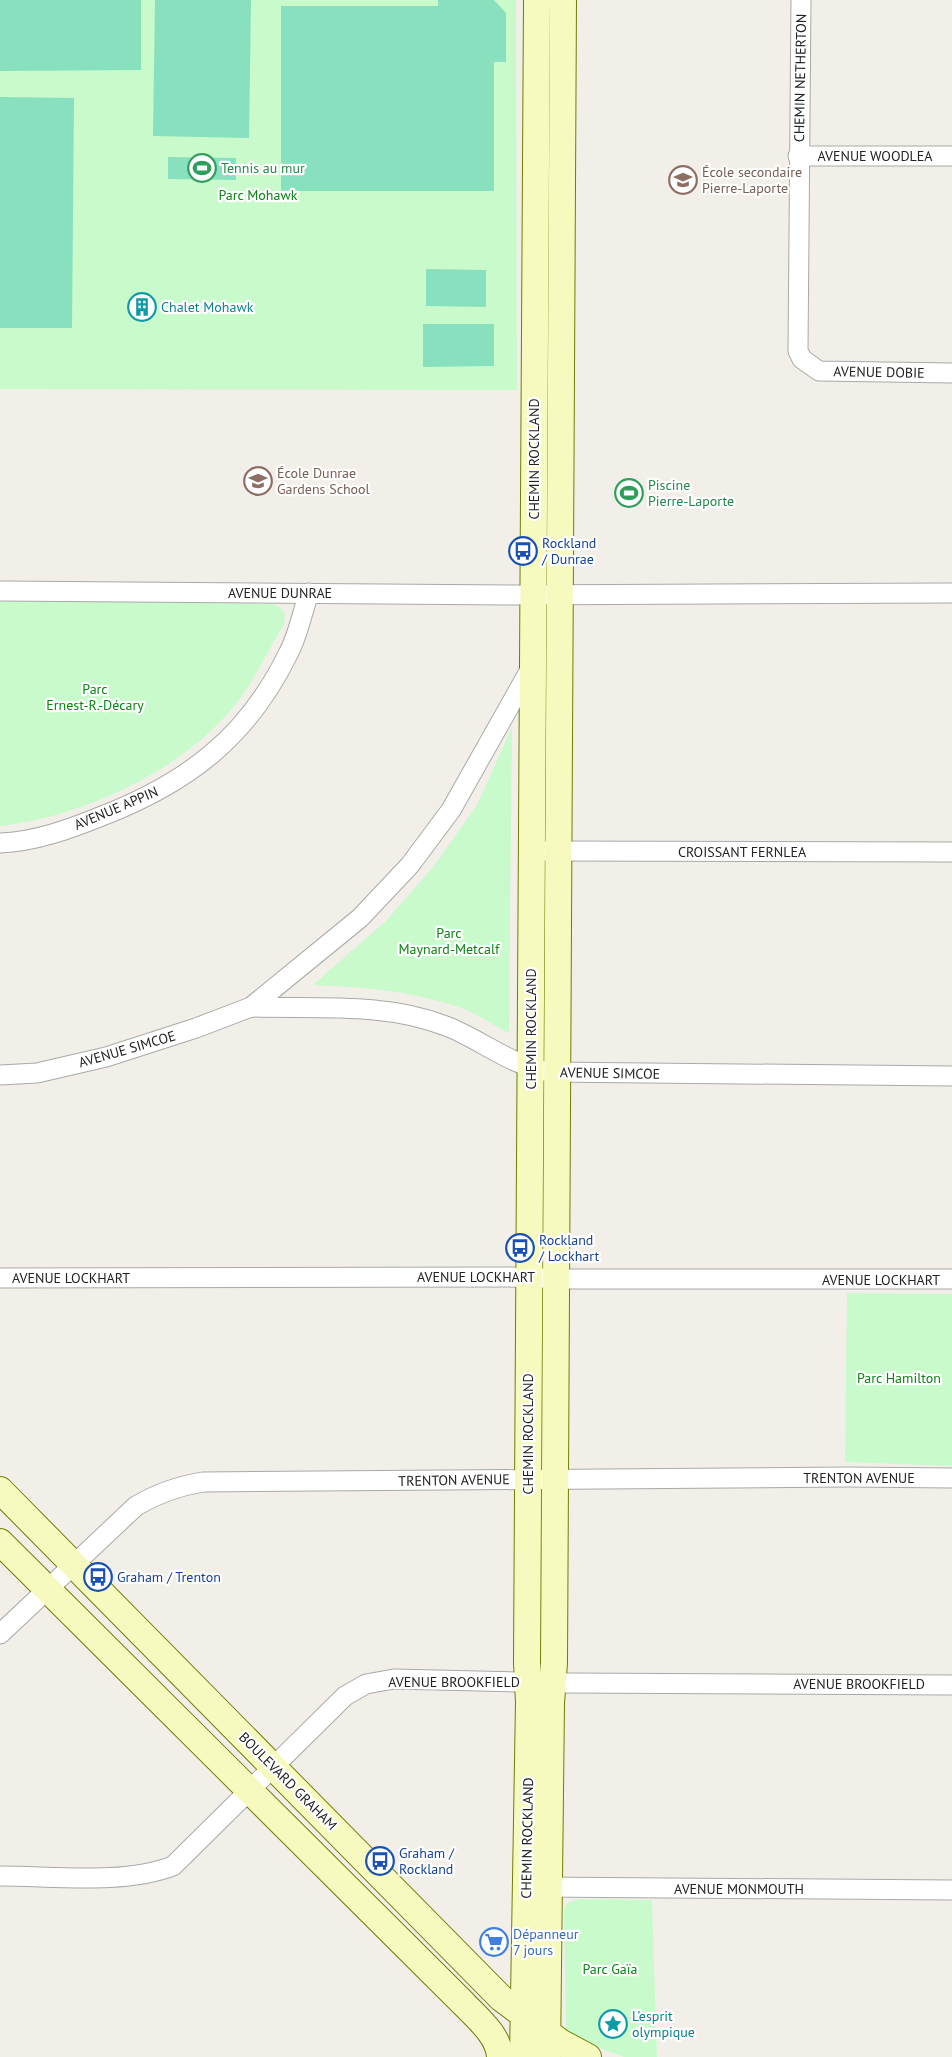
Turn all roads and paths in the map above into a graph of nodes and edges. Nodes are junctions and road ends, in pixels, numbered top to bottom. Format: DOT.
graph roads {
  1 [pos="537,0"];
  2 [pos="563,0"];
  3 [pos="801,0"];
  4 [pos="798,156"];
  5 [pos="952,156"];
  6 [pos="797,337"];
  7 [pos="952,374"];
  8 [pos="0,591"];
  9 [pos="309,593"];
  10 [pos="952,593"];
  11 [pos="533,594"];
  12 [pos="560,594"];
  13 [pos="532,666"];
  14 [pos="0,843"];
  15 [pos="532,851"];
  16 [pos="558,851"];
  17 [pos="952,852"];
  18 [pos="250,1007"];
  19 [pos="531,1068"];
  20 [pos="557,1072"];
  21 [pos="0,1075"];
  22 [pos="952,1076"];
  23 [pos="0,1278"];
  24 [pos="529,1278"];
  25 [pos="556,1278"];
  26 [pos="952,1279"];
  27 [pos="952,1478"];
  28 [pos="528,1479"];
  29 [pos="555,1480"];
  30 [pos="0,1490"];
  31 [pos="0,1542"];
  32 [pos="73,1564"];
  33 [pos="47,1589"];
  34 [pos="0,1634"];
  35 [pos="540,1683"];
  36 [pos="952,1684"];
  37 [pos="273,1766"];
  38 [pos="248,1792"];
  39 [pos="0,1876"];
  40 [pos="538,1887"];
  41 [pos="952,1890"];
  42 [pos="525,1962"];
  43 [pos="482,1979"];
  44 [pos="502,1998"];
  45 [pos="523,2015"];
  46 [pos="479,2020"];
  47 [pos="548,2045"];
  48 [pos="500,2057"];
  49 [pos="523,2057"];
  50 [pos="588,2057"];
  1 -- 11 [label="street, CHEMIN ROCKLAND"];
  2 -- 12 [label="street, CHEMIN ROCKLAND"];
  3 -- 4 [label="street, CHEMIN NETHERTON"];
  4 -- 5 [label="street, AVENUE WOODLEA"];
  4 -- 6 [label="street, CHEMIN NETHERTON"];
  6 -- 7 [label="street, AVENUE DOBIE"];
  8 -- 9 [label="street, AVENUE DUNRAE"];
  9 -- 11 [label="street, AVENUE DUNRAE"];
  9 -- 14 [label="street, AVENUE APPIN"];
  10 -- 12 [label="street"];
  11 -- 12 [label="street, AVENUE DUNRAE"];
  11 -- 13 [label="street, CHEMIN ROCKLAND"];
  12 -- 16 [label="street, CHEMIN ROCKLAND"];
  13 -- 15 [label="street, CHEMIN ROCKLAND"];
  13 -- 18 [label="street, AVENUE SIMCOE"];
  15 -- 16 [label="street, CROISSANT FERNLEA"];
  15 -- 19 [label="street, CHEMIN ROCKLAND"];
  16 -- 17 [label="street, CROISSANT FERNLEA"];
  16 -- 20 [label="street, CHEMIN ROCKLAND"];
  18 -- 19 [label="street, AVENUE SIMCOE"];
  18 -- 21 [label="street, AVENUE SIMCOE"];
  19 -- 20 [label="street, AVENUE SIMCOE"];
  19 -- 24 [label="street, CHEMIN ROCKLAND"];
  20 -- 22 [label="street, AVENUE SIMCOE"];
  20 -- 25 [label="street, CHEMIN ROCKLAND"];
  23 -- 24 [label="street, AVENUE LOCKHART"];
  24 -- 25 [label="street, AVENUE LOCKHART"];
  24 -- 28 [label="street, CHEMIN ROCKLAND"];
  25 -- 26 [label="street, AVENUE LOCKHART"];
  25 -- 29 [label="street, CHEMIN ROCKLAND"];
  27 -- 29 [label="street, TRENTON AVENUE"];
  28 -- 29 [label="street, TRENTON AVENUE"];
  28 -- 32 [label="street, TRENTON AVENUE"];
  28 -- 35 [label="street, CHEMIN ROCKLAND"];
  29 -- 35 [label="street, CHEMIN ROCKLAND"];
  30 -- 32 [label="street, BOULEVARD GRAHAM"];
  31 -- 33 [label="street"];
  32 -- 33 [label="street, TRENTON AVENUE"];
  32 -- 37 [label="street, BOULEVARD GRAHAM"];
  33 -- 34 [label="street, TRENTON AVENUE"];
  33 -- 38 [label="street"];
  35 -- 36 [label="street, AVENUE BROOKFIELD"];
  35 -- 37 [label="street, AVENUE BROOKFIELD"];
  35 -- 40 [label="street, CHEMIN ROCKLAND"];
  37 -- 38 [label="street, AVENUE BROOKFIELD"];
  37 -- 43 [label="street, BOULEVARD GRAHAM"];
  38 -- 39 [label="street, AVENUE BROOKFIELD"];
  38 -- 46 [label="street"];
  40 -- 41 [label="street, AVENUE MONMOUTH"];
  40 -- 42 [label="street, CHEMIN ROCKLAND"];
  40 -- 47 [label="street, CHEMIN ROCKLAND"];
  42 -- 43 [label="street"];
  42 -- 45 [label="street, CHEMIN ROCKLAND"];
  43 -- 44 [label="street, BOULEVARD GRAHAM"];
  44 -- 45 [label="street, BOULEVARD GRAHAM"];
  44 -- 46 [label="street"];
  45 -- 47 [label="street, BOULEVARD GRAHAM"];
  45 -- 49 [label="street, CHEMIN ROCKLAND"];
  46 -- 48 [label="street"];
  47 -- 50 [label="street, BOULEVARD GRAHAM"];
}
